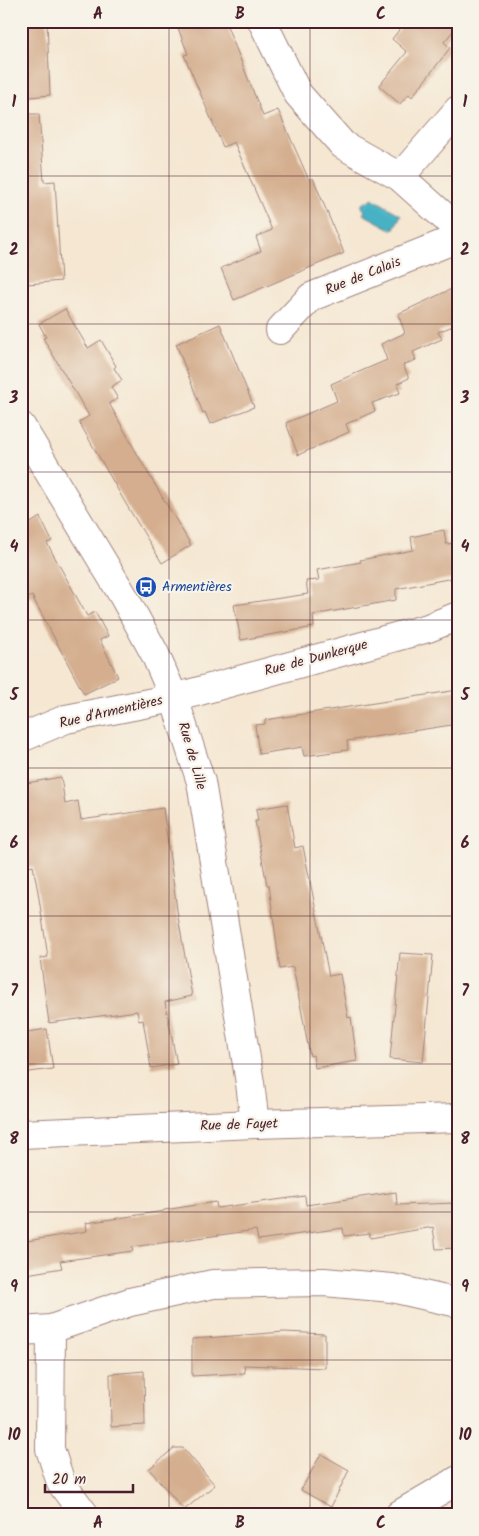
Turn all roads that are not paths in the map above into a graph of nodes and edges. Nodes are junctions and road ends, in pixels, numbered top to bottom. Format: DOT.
graph roads {
  1 [pos="262,21"];
  2 [pos="458,110"];
  3 [pos="400,177"];
  4 [pos="458,229"];
  5 [pos="458,238"];
  6 [pos="280,330"];
  7 [pos="21,426"];
  8 [pos="458,616"];
  9 [pos="174,698"];
  10 [pos="21,738"];
  11 [pos="458,1118"];
  12 [pos="255,1124"];
  13 [pos="21,1134"];
  14 [pos="458,1302"];
  15 [pos="52,1329"];
  16 [pos="21,1331"];
  17 [pos="458,1480"];
  18 [pos="400,1514"];
  19 [pos="85,1515"];
  1 -- 3 [label="street"];
  2 -- 3 [label="street"];
  3 -- 4 [label="street"];
  5 -- 6 [label="street, Rue de Calais"];
  7 -- 9 [label="street, Rue de Lille"];
  8 -- 9 [label="street, Rue de Dunkerque"];
  9 -- 10 [label="street, Rue d'Armentières"];
  9 -- 12 [label="street, Rue de Lille"];
  11 -- 12 [label="street, Rue de Fayet"];
  12 -- 13 [label="street, Rue de Fayet"];
  14 -- 15 [label="street"];
  15 -- 16 [label="street"];
  15 -- 19 [label="street"];
  17 -- 18 [label="street"];
}
